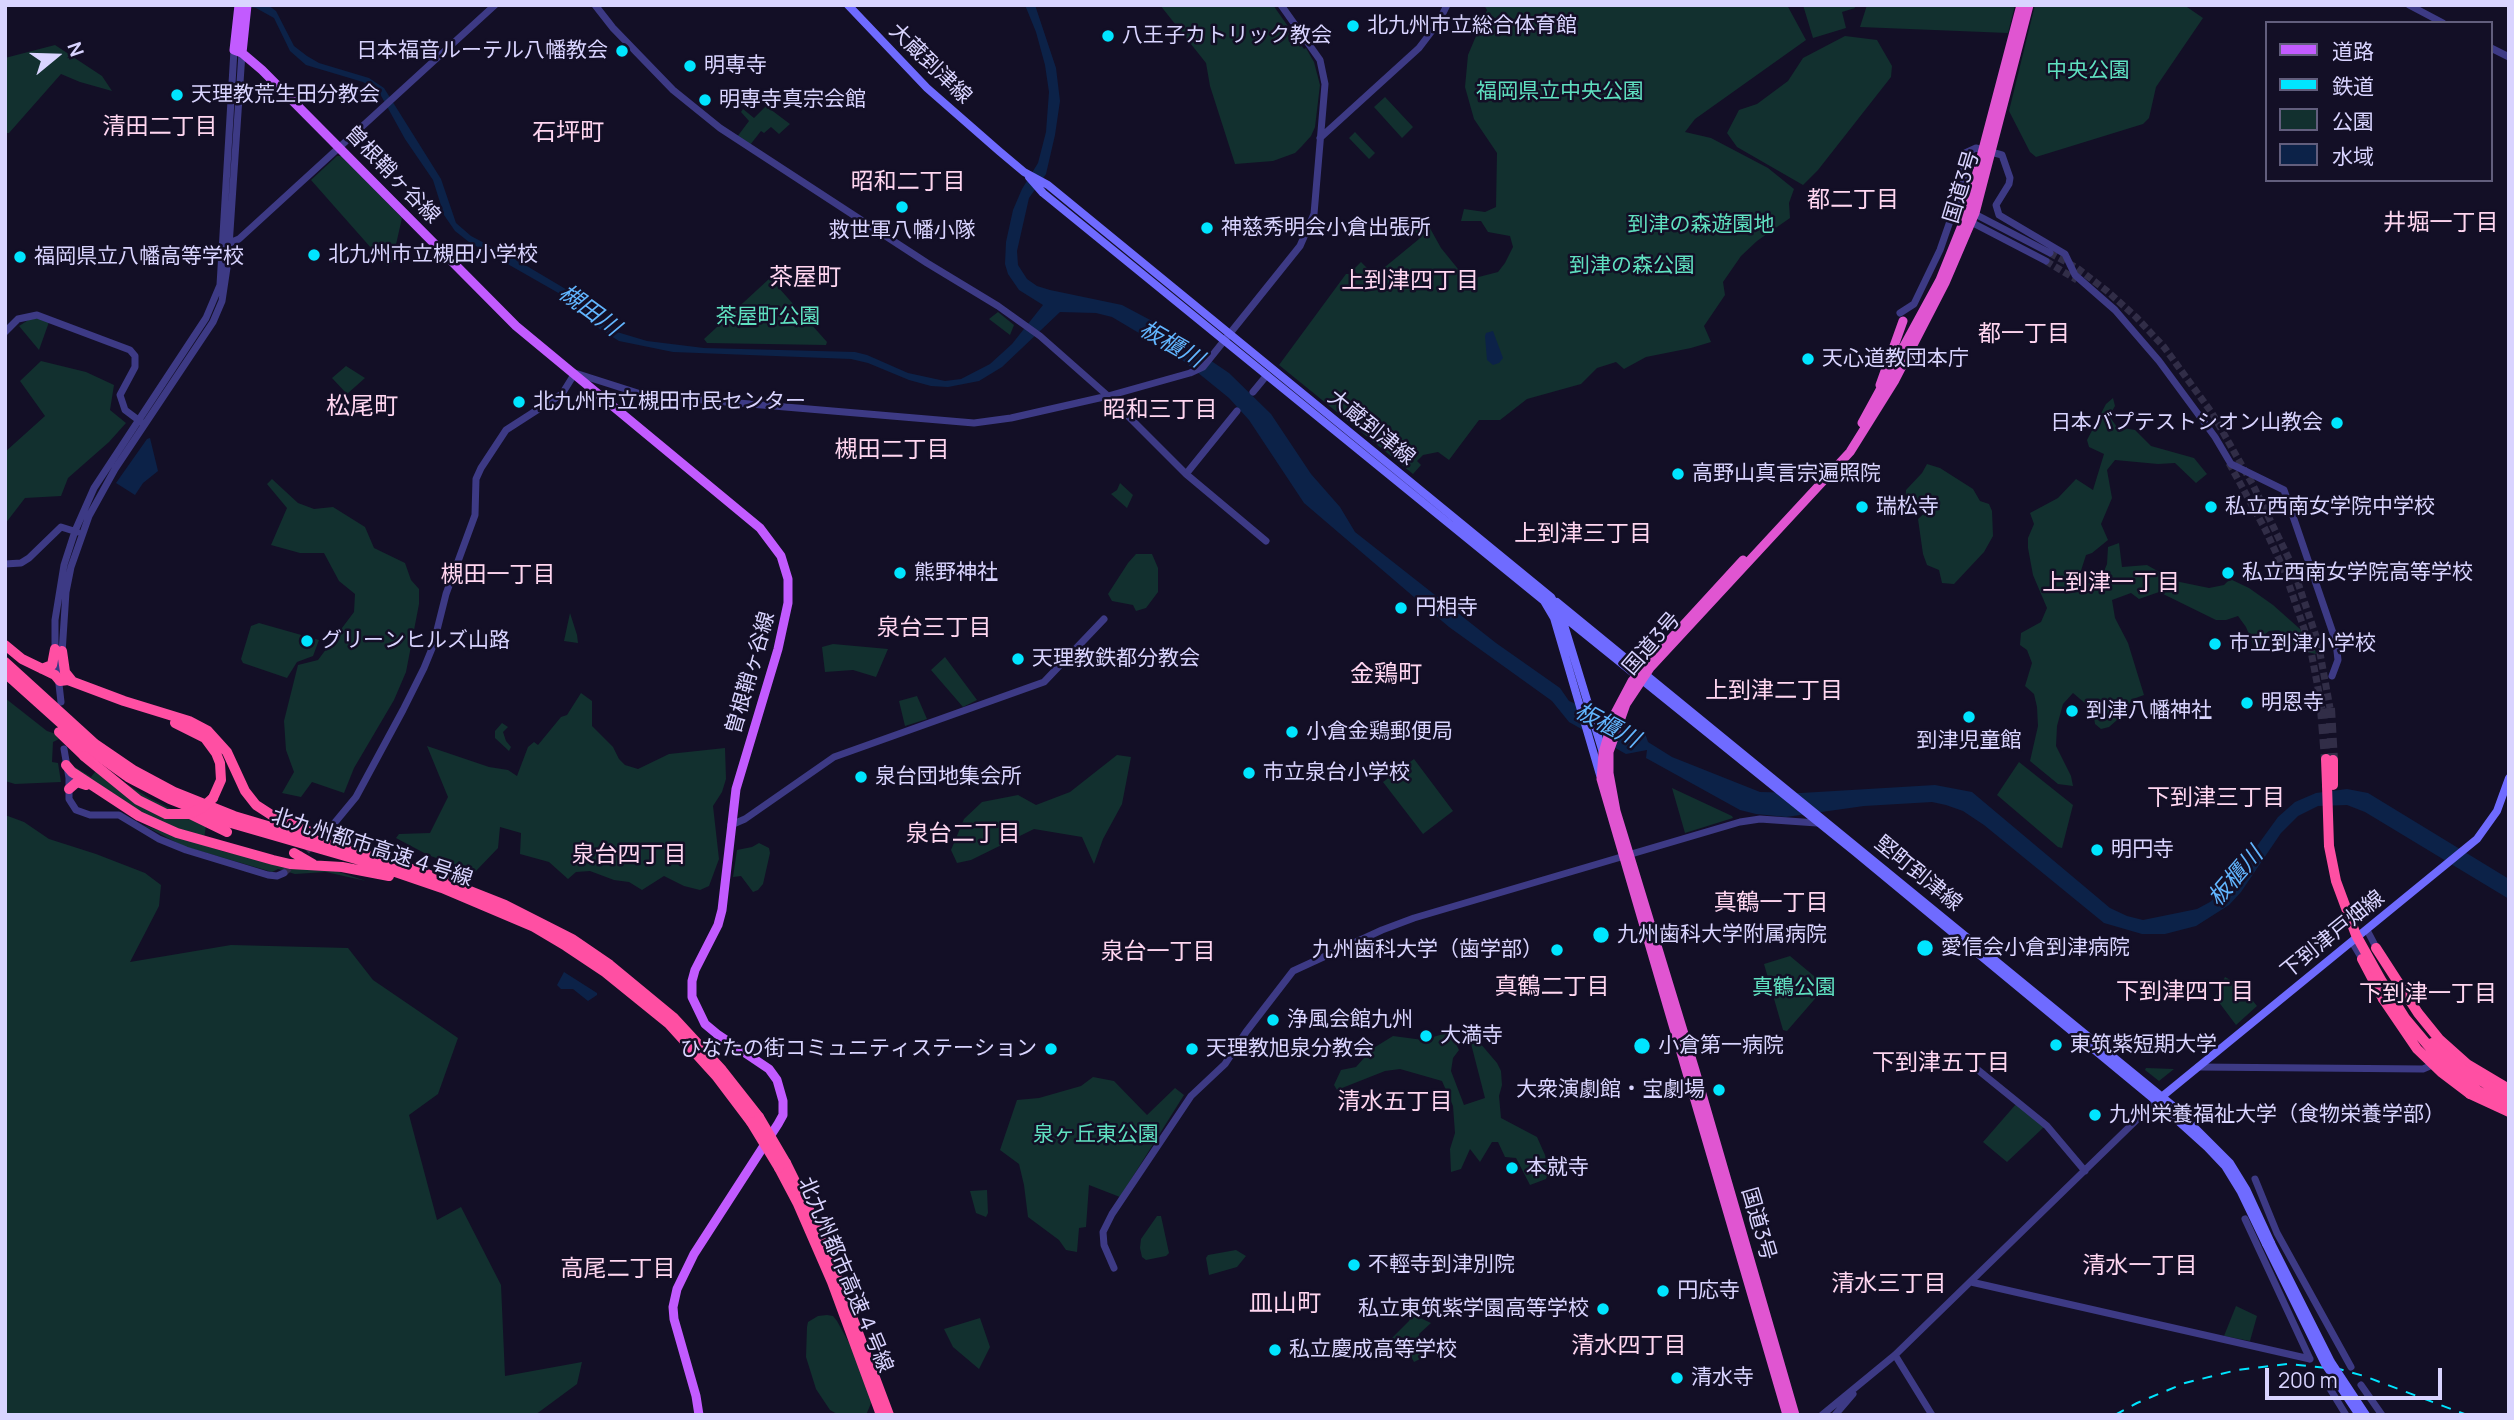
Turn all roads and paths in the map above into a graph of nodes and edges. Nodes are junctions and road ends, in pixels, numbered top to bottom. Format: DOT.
graph roads {
  1 [pos="495,5"];
  2 [pos="595,5"];
  3 [pos="848,5"];
  4 [pos="1281,5"];
  5 [pos="1447,5"];
  6 [pos="2021,5"];
  7 [pos="2029,5"];
  8 [pos="2409,5"];
  9 [pos="243,6"];
  10 [pos="2439,21"];
  11 [pos="2493,49"];
  12 [pos="238,51"];
  13 [pos="2509,57"];
  14 [pos="1320,139"];
  15 [pos="340,147"];
  16 [pos="1987,149"];
  17 [pos="1970,216"];
  18 [pos="226,244"];
  19 [pos="2050,253"];
  20 [pos="2046,261"];
  21 [pos="1902,317"];
  22 [pos="5,332"];
  23 [pos="1226,338"];
  24 [pos="575,373"];
  25 [pos="1266,375"];
  26 [pos="1253,392"];
  27 [pos="1879,393"];
  28 [pos="1108,396"];
  29 [pos="1237,411"];
  30 [pos="142,423"];
  31 [pos="1186,474"];
  32 [pos="78,533"];
  33 [pos="1266,541"];
  34 [pos="5,564"];
  35 [pos="1547,599"];
  36 [pos="1561,615"];
  37 [pos="1104,619"];
  38 [pos="5,645"];
  39 [pos="58,650"];
  40 [pos="5,662"];
  41 [pos="42,669"];
  42 [pos="5,673"];
  43 [pos="1641,675"];
  44 [pos="2332,676"];
  45 [pos="5,680"];
  46 [pos="60,681"];
  47 [pos="74,682"];
  48 [pos="61,702"];
  49 [pos="143,707"];
  50 [pos="1591,733"];
  51 [pos="1606,748"];
  52 [pos="64,749"];
  53 [pos="2330,760"];
  54 [pos="66,765"];
  55 [pos="110,765"];
  56 [pos="1605,776"];
  57 [pos="2509,778"];
  58 [pos="2330,785"];
  59 [pos="69,789"];
  60 [pos="108,796"];
  61 [pos="2505,801"];
  62 [pos="1816,819"];
  63 [pos="731,825"];
  64 [pos="332,826"];
  65 [pos="227,832"];
  66 [pos="294,853"];
  67 [pos="1627,857"];
  68 [pos="317,865"];
  69 [pos="419,871"];
  70 [pos="284,873"];
  71 [pos="493,909"];
  72 [pos="2367,930"];
  73 [pos="2352,942"];
  74 [pos="2376,948"];
  75 [pos="2362,958"];
  76 [pos="644,997"];
  77 [pos="2450,1056"];
  78 [pos="2437,1063"];
  79 [pos="2198,1067"];
  80 [pos="1978,1070"];
  81 [pos="2509,1093"];
  82 [pos="2159,1099"];
  83 [pos="2509,1107"];
  84 [pos="783,1166"];
  85 [pos="2085,1171"];
  86 [pos="2255,1179"];
  87 [pos="2245,1219"];
  88 [pos="2269,1243"];
  89 [pos="1114,1268"];
  90 [pos="1970,1282"];
  91 [pos="1895,1355"];
  92 [pos="2351,1367"];
  93 [pos="2323,1379"];
  94 [pos="1863,1383"];
  95 [pos="2361,1385"];
  96 [pos="1837,1412"];
  97 [pos="699,1415"];
  98 [pos="881,1415"];
  99 [pos="889,1415"];
  100 [pos="1787,1415"];
  101 [pos="1795,1415"];
  102 [pos="1822,1415"];
  103 [pos="1829,1415"];
  104 [pos="1932,1415"];
  105 [pos="2346,1415"];
  106 [pos="2359,1415"];
  107 [pos="2366,1415"];
  108 [pos="2382,1415"];
  1 -- 15 [label="street"];
  2 -- 28 [label="street"];
  3 -- 23 [label="main road, 大蔵到津線"];
  4 -- 14 [label="street"];
  5 -- 14 [label="street"];
  6 -- 16 [label="highway, 国道3号"];
  7 -- 16 [label="highway, 国道3号"];
  8 -- 10 [label="street"];
  9 -- 12 [label="main road"];
  11 -- 13 [label="street"];
  12 -- 15 [label="main road, 曽根鞘ヶ谷線"];
  12 -- 18 [label="street"];
  14 -- 23 [label="street"];
  15 -- 18 [label="street"];
  15 -- 24 [label="main road, 曽根鞘ヶ谷線"];
  16 -- 17 [label="highway, 国道3号"];
  16 -- 21 [label="street"];
  16 -- 44 [label="street"];
  17 -- 19 [label="street"];
  17 -- 20 [label="street"];
  17 -- 27 [label="highway, 国道3号"];
  17 -- 43 [label="highway, 国道3号"];
  18 -- 30 [label="street"];
  21 -- 27 [label="highway"];
  22 -- 30 [label="street"];
  23 -- 25 [label="main road, 大蔵到津線"];
  23 -- 28 [label="street"];
  23 -- 35 [label="main road, 大蔵到津線"];
  24 -- 28 [label="street"];
  24 -- 63 [label="main road, 曽根鞘ヶ谷線"];
  24 -- 64 [label="street"];
  25 -- 26 [label="street"];
  25 -- 35 [label="main road, 大蔵到津線"];
  27 -- 43 [label="highway, 国道3号"];
  28 -- 31 [label="street"];
  29 -- 31 [label="street"];
  30 -- 32 [label="street"];
  31 -- 33 [label="street"];
  32 -- 34 [label="street"];
  32 -- 39 [label="street"];
  35 -- 36 [label="main road, 堅町到津線"];
  35 -- 43 [label="main road, 堅町到津線"];
  35 -- 50 [label="main road, 大蔵到津線"];
  36 -- 43 [label="main road, 堅町到津線"];
  36 -- 50 [label="main road, 大蔵到津線"];
  37 -- 63 [label="street"];
  38 -- 41 [label="highway"];
  39 -- 41 [label="highway"];
  39 -- 46 [label="street"];
  39 -- 47 [label="highway"];
  40 -- 69 [label="highway, 北九州都市高速４号線"];
  41 -- 46 [label="highway"];
  42 -- 55 [label="highway, 北九州都市高速４号線"];
  43 -- 51 [label="highway, 国道3号"];
  43 -- 62 [label="main road, 堅町到津線"];
  43 -- 62 [label="main road, 堅町到津線"];
  45 -- 49 [label="highway, bridge"];
  46 -- 47 [label="highway"];
  46 -- 48 [label="street"];
  47 -- 49 [label="highway"];
  49 -- 69 [label="highway"];
  50 -- 51 [label="main road, 大蔵到津線"];
  50 -- 56 [label="main road, 大蔵到津線"];
  51 -- 56 [label="highway, 国道3号"];
  52 -- 54 [label="street"];
  53 -- 58 [label="highway"];
  54 -- 59 [label="street"];
  54 -- 60 [label="highway"];
  55 -- 65 [label="highway"];
  55 -- 71 [label="highway, 北九州都市高速４号線"];
  56 -- 67 [label="highway, 国道3号"];
  57 -- 61 [label="main road, 下到津戸畑線"];
  58 -- 81 [label="highway, bridge"];
  58 -- 83 [label="highway, bridge"];
  59 -- 60 [label="highway"];
  59 -- 70 [label="street"];
  60 -- 68 [label="highway"];
  61 -- 72 [label="main road, 下到津戸畑線"];
  62 -- 67 [label="street"];
  62 -- 82 [label="main road, 堅町到津線"];
  63 -- 97 [label="main road, 曽根鞘ヶ谷線"];
  66 -- 68 [label="highway"];
  67 -- 89 [label="street"];
  67 -- 100 [label="highway, 国道3号"];
  67 -- 101 [label="highway, 国道3号"];
  68 -- 71 [label="highway"];
  69 -- 76 [label="highway, 北九州都市高速４号線"];
  71 -- 76 [label="highway, 北九州都市高速４号線"];
  72 -- 73 [label="main road, 下到津戸畑線"];
  72 -- 74 [label="street"];
  73 -- 75 [label="street"];
  73 -- 79 [label="main road, 下到津戸畑線"];
  74 -- 77 [label="street"];
  74 -- 81 [label="highway"];
  75 -- 78 [label="street"];
  75 -- 83 [label="highway, bridge"];
  76 -- 84 [label="highway, 北九州都市高速４号線, bridge"];
  77 -- 78 [label="street"];
  77 -- 81 [label="street"];
  78 -- 79 [label="street"];
  78 -- 83 [label="street"];
  79 -- 82 [label="main road, 下到津戸畑線"];
  80 -- 85 [label="street"];
  82 -- 85 [label="street"];
  82 -- 88 [label="main road, 堅町到津線"];
  84 -- 98 [label="highway, 北九州都市高速４号線"];
  84 -- 99 [label="highway"];
  85 -- 90 [label="street"];
  86 -- 92 [label="street"];
  87 -- 90 [label="street"];
  88 -- 106 [label="main road, 堅町到津線, bridge"];
  88 -- 107 [label="main road, 堅町到津線, bridge"];
  90 -- 91 [label="street"];
  91 -- 94 [label="street"];
  91 -- 104 [label="street"];
  93 -- 105 [label="street"];
  94 -- 96 [label="street"];
  94 -- 102 [label="street"];
  95 -- 108 [label="street"];
  96 -- 103 [label="street"];
}
